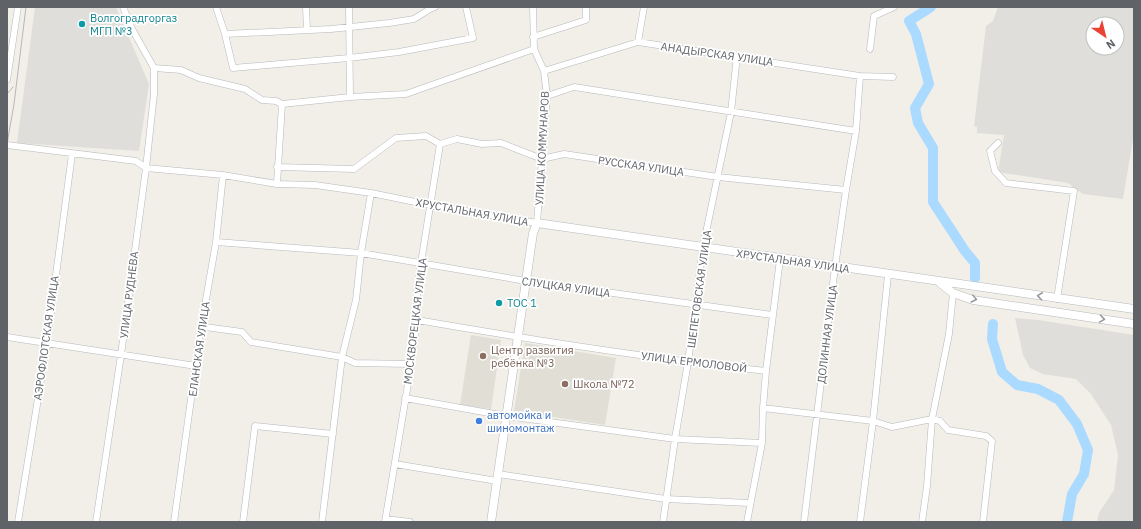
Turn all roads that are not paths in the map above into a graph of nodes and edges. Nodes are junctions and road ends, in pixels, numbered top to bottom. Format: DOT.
graph roads {
  1 [pos="18,7"];
  2 [pos="123,7"];
  3 [pos="216,7"];
  4 [pos="306,7"];
  5 [pos="349,7"];
  6 [pos="435,7"];
  7 [pos="466,7"];
  8 [pos="533,7"];
  9 [pos="586,7"];
  10 [pos="644,7"];
  11 [pos="894,7"];
  12 [pos="350,28"];
  13 [pos="307,30"];
  14 [pos="225,34"];
  15 [pos="533,37"];
  16 [pos="638,42"];
  17 [pos="534,49"];
  18 [pos="870,49"];
  19 [pos="737,56"];
  20 [pos="349,58"];
  21 [pos="154,68"];
  22 [pos="544,71"];
  23 [pos="860,76"];
  24 [pos="893,77"];
  25 [pos="7,80"];
  26 [pos="547,96"];
  27 [pos="350,97"];
  28 [pos="282,104"];
  29 [pos="731,112"];
  30 [pos="856,131"];
  31 [pos="440,144"];
  32 [pos="998,144"];
  33 [pos="7,145"];
  34 [pos="72,154"];
  35 [pos="542,159"];
  36 [pos="278,167"];
  37 [pos="146,168"];
  38 [pos="223,175"];
  39 [pos="718,177"];
  40 [pos="277,184"];
  41 [pos="846,190"];
  42 [pos="370,193"];
  43 [pos="430,205"];
  44 [pos="537,223"];
  45 [pos="216,242"];
  46 [pos="703,247"];
  47 [pos="361,253"];
  48 [pos="780,259"];
  49 [pos="421,263"];
  50 [pos="835,267"];
  51 [pos="888,275"];
  52 [pos="526,281"];
  53 [pos="940,282"];
  54 [pos="953,293"];
  55 [pos="1057,299"];
  56 [pos="695,305"];
  57 [pos="1134,310"];
  58 [pos="772,315"];
  59 [pos="417,320"];
  60 [pos="1134,324"];
  61 [pos="200,334"];
  62 [pos="7,337"];
  63 [pos="518,337"];
  64 [pos="46,343"];
  65 [pos="121,355"];
  66 [pos="342,356"];
  67 [pos="688,362"];
  68 [pos="410,364"];
  69 [pos="196,366"];
  70 [pos="766,371"];
  71 [pos="406,398"];
  72 [pos="763,408"];
  73 [pos="817,415"];
  74 [pos="506,416"];
  75 [pos="932,419"];
  76 [pos="873,421"];
  77 [pos="333,434"];
  78 [pos="675,439"];
  79 [pos="762,443"];
  80 [pos="395,464"];
  81 [pos="498,478"];
  82 [pos="666,499"];
  83 [pos="749,503"];
  84 [pos="385,520"];
  85 [pos="18,522"];
  86 [pos="96,522"];
  87 [pos="174,522"];
  88 [pos="243,522"];
  89 [pos="322,522"];
  90 [pos="410,522"];
  91 [pos="491,522"];
  92 [pos="663,522"];
  93 [pos="747,522"];
  94 [pos="804,522"];
  95 [pos="860,522"];
  96 [pos="922,522"];
  97 [pos="983,522"];
  1 -- 25 [label="street"];
  2 -- 21 [label="street"];
  3 -- 14 [label="street"];
  4 -- 13 [label="street"];
  5 -- 12 [label="street"];
  6 -- 12 [label="street"];
  7 -- 20 [label="street"];
  8 -- 15 [label="street, УЛИЦА КОММУНАРОВ"];
  9 -- 15 [label="street"];
  10 -- 16 [label="street"];
  11 -- 18 [label="street"];
  12 -- 13 [label="street"];
  12 -- 20 [label="street"];
  13 -- 14 [label="street"];
  14 -- 20 [label="street"];
  15 -- 17 [label="street, УЛИЦА КОММУНАРОВ"];
  16 -- 19 [label="street, АНАДЫРСКАЯ УЛИЦА"];
  16 -- 22 [label="street, АНАДЫРСКАЯ УЛИЦА"];
  17 -- 22 [label="street, УЛИЦА КОММУНАРОВ"];
  17 -- 27 [label="street"];
  19 -- 23 [label="street, АНАДЫРСКАЯ УЛИЦА"];
  19 -- 29 [label="street, ШЕПЕТОВСКАЯ УЛИЦА"];
  20 -- 27 [label="street"];
  21 -- 28 [label="street"];
  21 -- 37 [label="street, УЛИЦА РУДНЕВА"];
  22 -- 26 [label="street, УЛИЦА КОММУНАРОВ"];
  23 -- 24 [label="street, АНАДЫРСКАЯ УЛИЦА"];
  23 -- 30 [label="street, ДОЛИННАЯ УЛИЦА"];
  26 -- 29 [label="street"];
  26 -- 35 [label="street, УЛИЦА КОММУНАРОВ"];
  27 -- 28 [label="street"];
  28 -- 36 [label="street"];
  29 -- 30 [label="street"];
  29 -- 39 [label="street, ШЕПЕТОВСКАЯ УЛИЦА"];
  30 -- 41 [label="street, ДОЛИННАЯ УЛИЦА"];
  31 -- 35 [label="street"];
  31 -- 36 [label="street"];
  31 -- 43 [label="street, МОСКВОРЕЦКАЯ УЛИЦА"];
  32 -- 55 [label="street"];
  33 -- 34 [label="street, ХРУСТАЛЬНАЯ УЛИЦА"];
  34 -- 37 [label="street, ХРУСТАЛЬНАЯ УЛИЦА"];
  34 -- 64 [label="street, АЭРОФЛОТСКАЯ УЛИЦА"];
  35 -- 39 [label="street, РУССКАЯ УЛИЦА"];
  35 -- 44 [label="street, УЛИЦА КОММУНАРОВ"];
  36 -- 40 [label="street"];
  37 -- 38 [label="street, ХРУСТАЛЬНАЯ УЛИЦА"];
  37 -- 65 [label="street, УЛИЦА РУДНЕВА"];
  38 -- 40 [label="street, ХРУСТАЛЬНАЯ УЛИЦА"];
  38 -- 45 [label="street, ЕЛАНСКАЯ УЛИЦА"];
  39 -- 41 [label="street, РУССКАЯ УЛИЦА"];
  39 -- 46 [label="street, ШЕПЕТОВСКАЯ УЛИЦА"];
  40 -- 42 [label="street, ХРУСТАЛЬНАЯ УЛИЦА"];
  41 -- 50 [label="street, ДОЛИННАЯ УЛИЦА"];
  42 -- 43 [label="street, ХРУСТАЛЬНАЯ УЛИЦА"];
  42 -- 47 [label="street"];
  43 -- 44 [label="street, ХРУСТАЛЬНАЯ УЛИЦА"];
  43 -- 49 [label="street, МОСКВОРЕЦКАЯ УЛИЦА"];
  44 -- 46 [label="street, ХРУСТАЛЬНАЯ УЛИЦА"];
  44 -- 52 [label="street, УЛИЦА КОММУНАРОВ"];
  45 -- 47 [label="street, СЛУЦКАЯ УЛИЦА"];
  45 -- 61 [label="street, ЕЛАНСКАЯ УЛИЦА"];
  46 -- 48 [label="street, ХРУСТАЛЬНАЯ УЛИЦА"];
  46 -- 56 [label="street, ШЕПЕТОВСКАЯ УЛИЦА"];
  47 -- 49 [label="street, СЛУЦКАЯ УЛИЦА"];
  47 -- 66 [label="street"];
  48 -- 50 [label="street, ХРУСТАЛЬНАЯ УЛИЦА"];
  48 -- 58 [label="street"];
  49 -- 52 [label="street, СЛУЦКАЯ УЛИЦА"];
  49 -- 59 [label="street, МОСКВОРЕЦКАЯ УЛИЦА"];
  50 -- 51 [label="street, ХРУСТАЛЬНАЯ УЛИЦА"];
  50 -- 73 [label="street, ДОЛИННАЯ УЛИЦА"];
  51 -- 53 [label="street, ХРУСТАЛЬНАЯ УЛИЦА"];
  51 -- 76 [label="street"];
  52 -- 56 [label="street, СЛУЦКАЯ УЛИЦА"];
  52 -- 63 [label="street, УЛИЦА КОММУНАРОВ"];
  53 -- 54 [label="street"];
  55 -- 53 [label="street, ХРУСТАЛЬНАЯ УЛИЦА, one-way"];
  54 -- 60 [label="street, one-way"];
  54 -- 75 [label="street"];
  55 -- 57 [label="street, ХРУСТАЛЬНАЯ УЛИЦА"];
  56 -- 58 [label="street, СЛУЦКАЯ УЛИЦА"];
  56 -- 67 [label="street, ШЕПЕТОВСКАЯ УЛИЦА"];
  58 -- 70 [label="street"];
  59 -- 63 [label="street, УЛИЦА ЕРМОЛОВОЙ"];
  59 -- 68 [label="street, МОСКВОРЕЦКАЯ УЛИЦА"];
  61 -- 66 [label="street"];
  61 -- 69 [label="street, ЕЛАНСКАЯ УЛИЦА"];
  62 -- 64 [label="street"];
  63 -- 67 [label="street, УЛИЦА ЕРМОЛОВОЙ"];
  63 -- 74 [label="street, УЛИЦА КОММУНАРОВ"];
  64 -- 65 [label="street"];
  64 -- 85 [label="street, АЭРОФЛОТСКАЯ УЛИЦА"];
  65 -- 69 [label="street"];
  65 -- 86 [label="street, УЛИЦА РУДНЕВА"];
  66 -- 68 [label="street"];
  66 -- 77 [label="street"];
  67 -- 70 [label="street, УЛИЦА ЕРМОЛОВОЙ"];
  67 -- 78 [label="street, ШЕПЕТОВСКАЯ УЛИЦА"];
  68 -- 71 [label="street, МОСКВОРЕЦКАЯ УЛИЦА"];
  69 -- 87 [label="street, ЕЛАНСКАЯ УЛИЦА"];
  70 -- 72 [label="street"];
  71 -- 74 [label="street"];
  71 -- 80 [label="street, МОСКВОРЕЦКАЯ УЛИЦА"];
  72 -- 73 [label="street"];
  72 -- 79 [label="street"];
  73 -- 76 [label="street"];
  73 -- 94 [label="street, ДОЛИННАЯ УЛИЦА"];
  74 -- 78 [label="street"];
  74 -- 81 [label="street, УЛИЦА КОММУНАРОВ"];
  75 -- 76 [label="street"];
  75 -- 96 [label="street"];
  75 -- 97 [label="street"];
  76 -- 95 [label="street"];
  77 -- 88 [label="street"];
  77 -- 89 [label="street"];
  78 -- 79 [label="street"];
  78 -- 82 [label="street, ШЕПЕТОВСКАЯ УЛИЦА"];
  79 -- 83 [label="street"];
  80 -- 81 [label="street"];
  80 -- 84 [label="street, МОСКВОРЕЦКАЯ УЛИЦА"];
  81 -- 82 [label="street"];
  81 -- 91 [label="street, УЛИЦА КОММУНАРОВ"];
  82 -- 83 [label="street"];
  82 -- 92 [label="street, ШЕПЕТОВСКАЯ УЛИЦА"];
  83 -- 93 [label="street"];
  84 -- 90 [label="street"];
}
